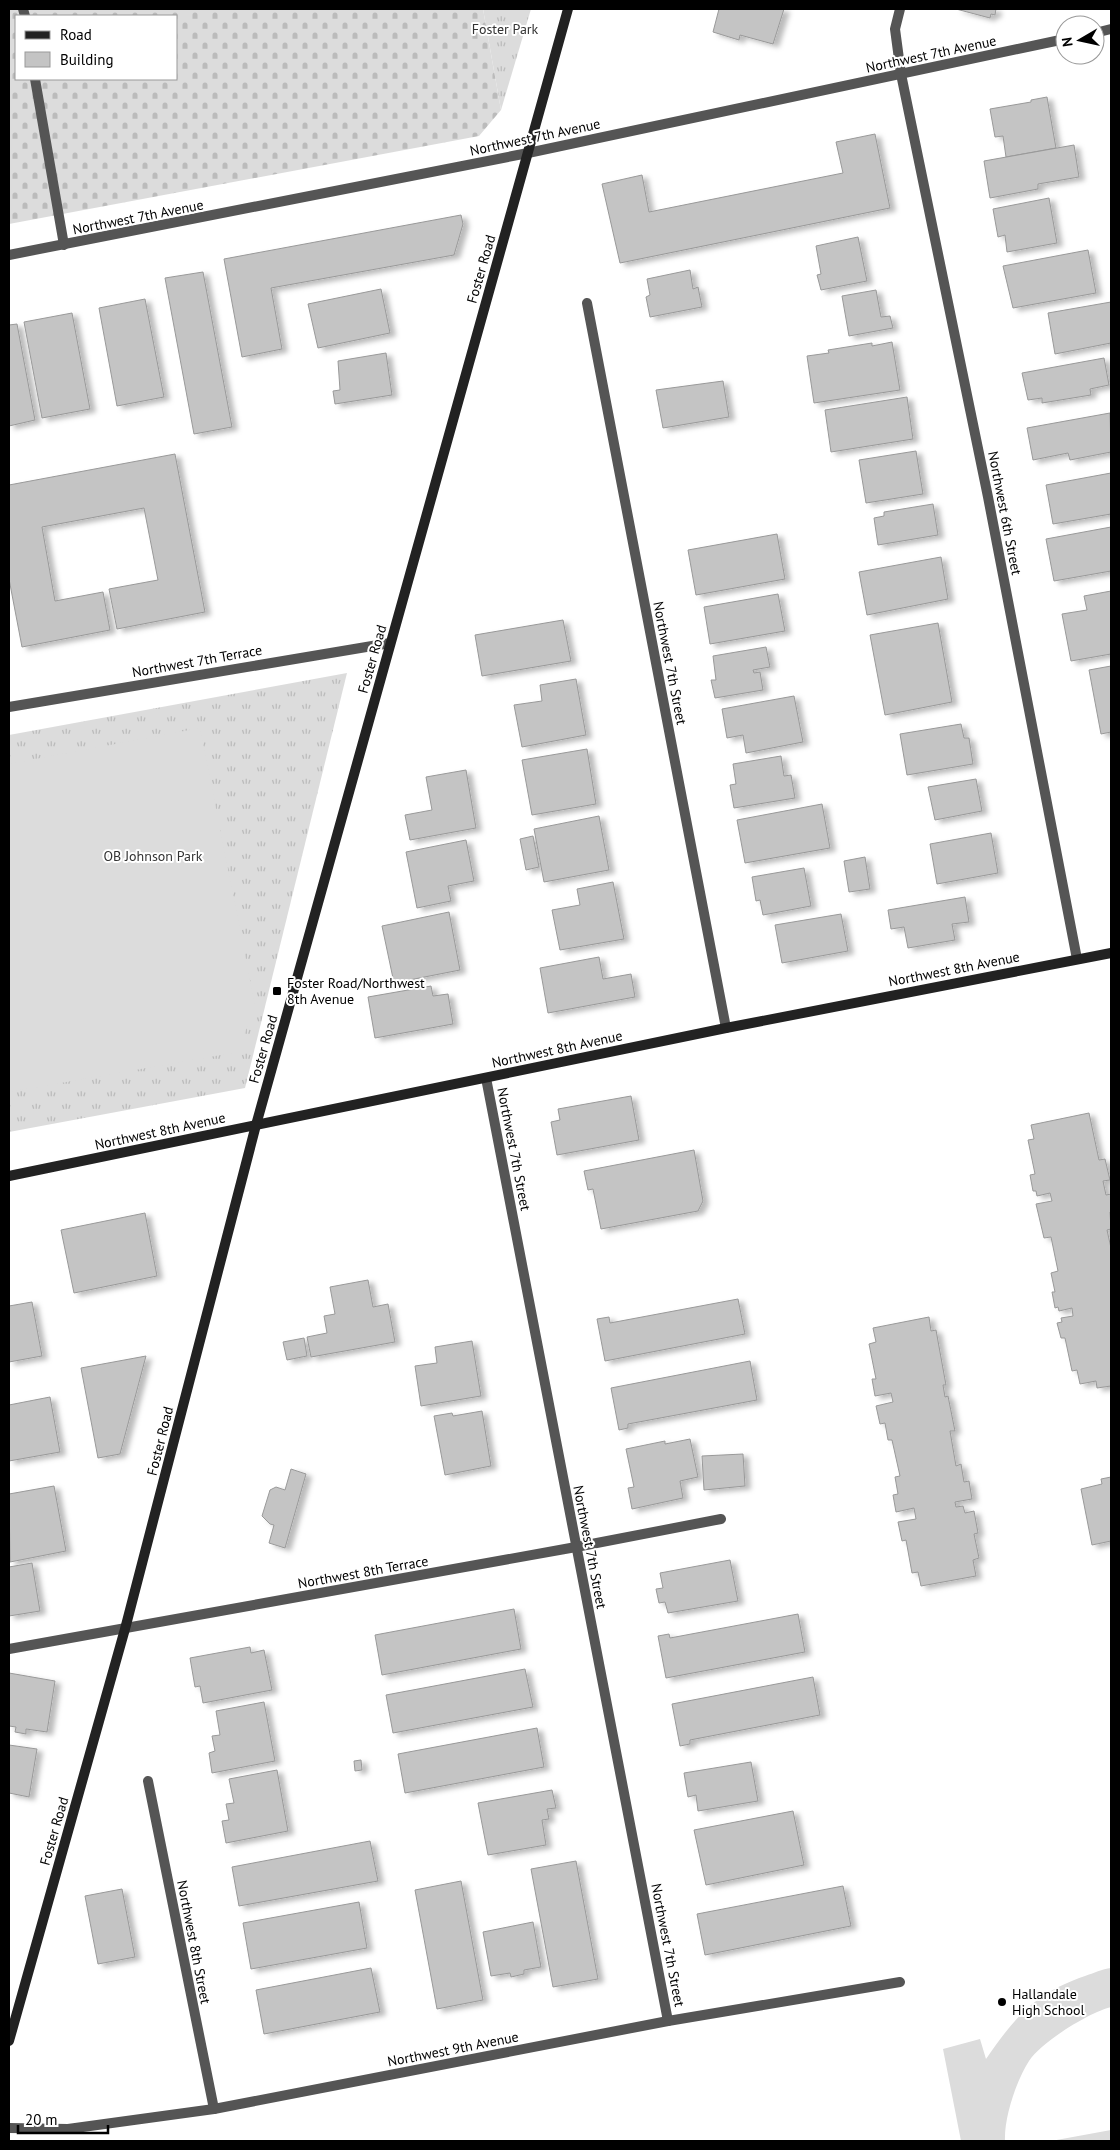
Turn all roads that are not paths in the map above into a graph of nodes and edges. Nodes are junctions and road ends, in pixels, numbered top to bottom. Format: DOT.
graph roads {
  1 [pos="568,9"];
  2 [pos="900,9"];
  3 [pos="1055,41"];
  4 [pos="901,74"];
  5 [pos="35,80"];
  6 [pos="528,153"];
  7 [pos="64,246"];
  8 [pos="9,255"];
  9 [pos="587,303"];
  10 [pos="390,643"];
  11 [pos="9,707"];
  12 [pos="1111,952"];
  13 [pos="1077,959"];
  14 [pos="726,1028"];
  15 [pos="486,1078"];
  16 [pos="256,1125"];
  17 [pos="9,1176"];
  18 [pos="720,1518"];
  19 [pos="576,1547"];
  20 [pos="125,1629"];
  21 [pos="9,1649"];
  22 [pos="148,1781"];
  23 [pos="900,1982"];
  24 [pos="668,2021"];
  25 [pos="9,2041"];
  26 [pos="214,2109"];
  27 [pos="9,2128"];
  1 -- 6 [label="street, Foster Road"];
  2 -- 4 [label="street, Northwest 6th Street"];
  3 -- 4 [label="street, Northwest 7th Avenue"];
  4 -- 6 [label="street, Northwest 7th Avenue"];
  4 -- 13 [label="street, Northwest 6th Street"];
  5 -- 7 [label="street"];
  6 -- 7 [label="street, Northwest 7th Avenue"];
  6 -- 10 [label="street, Foster Road"];
  7 -- 8 [label="street, Northwest 7th Avenue"];
  9 -- 14 [label="street, Northwest 7th Street"];
  10 -- 11 [label="street, Northwest 7th Terrace"];
  10 -- 16 [label="street, Foster Road"];
  12 -- 13 [label="street, Northwest 8th Avenue"];
  13 -- 14 [label="street, Northwest 8th Avenue"];
  14 -- 15 [label="street, Northwest 8th Avenue"];
  15 -- 16 [label="street, Northwest 8th Avenue"];
  15 -- 19 [label="street, Northwest 7th Street"];
  16 -- 17 [label="street, Northwest 8th Avenue"];
  16 -- 20 [label="street, Foster Road"];
  18 -- 19 [label="street, Northwest 8th Terrace"];
  19 -- 20 [label="street, Northwest 8th Terrace"];
  19 -- 24 [label="street, Northwest 7th Street"];
  20 -- 21 [label="street, Northwest 8th Terrace"];
  20 -- 25 [label="street, Foster Road"];
  22 -- 26 [label="street, Northwest 8th Street"];
  23 -- 24 [label="street, Northwest 9th Avenue"];
  24 -- 26 [label="street, Northwest 9th Avenue"];
  26 -- 27 [label="street, Northwest 9th Avenue"];
}
